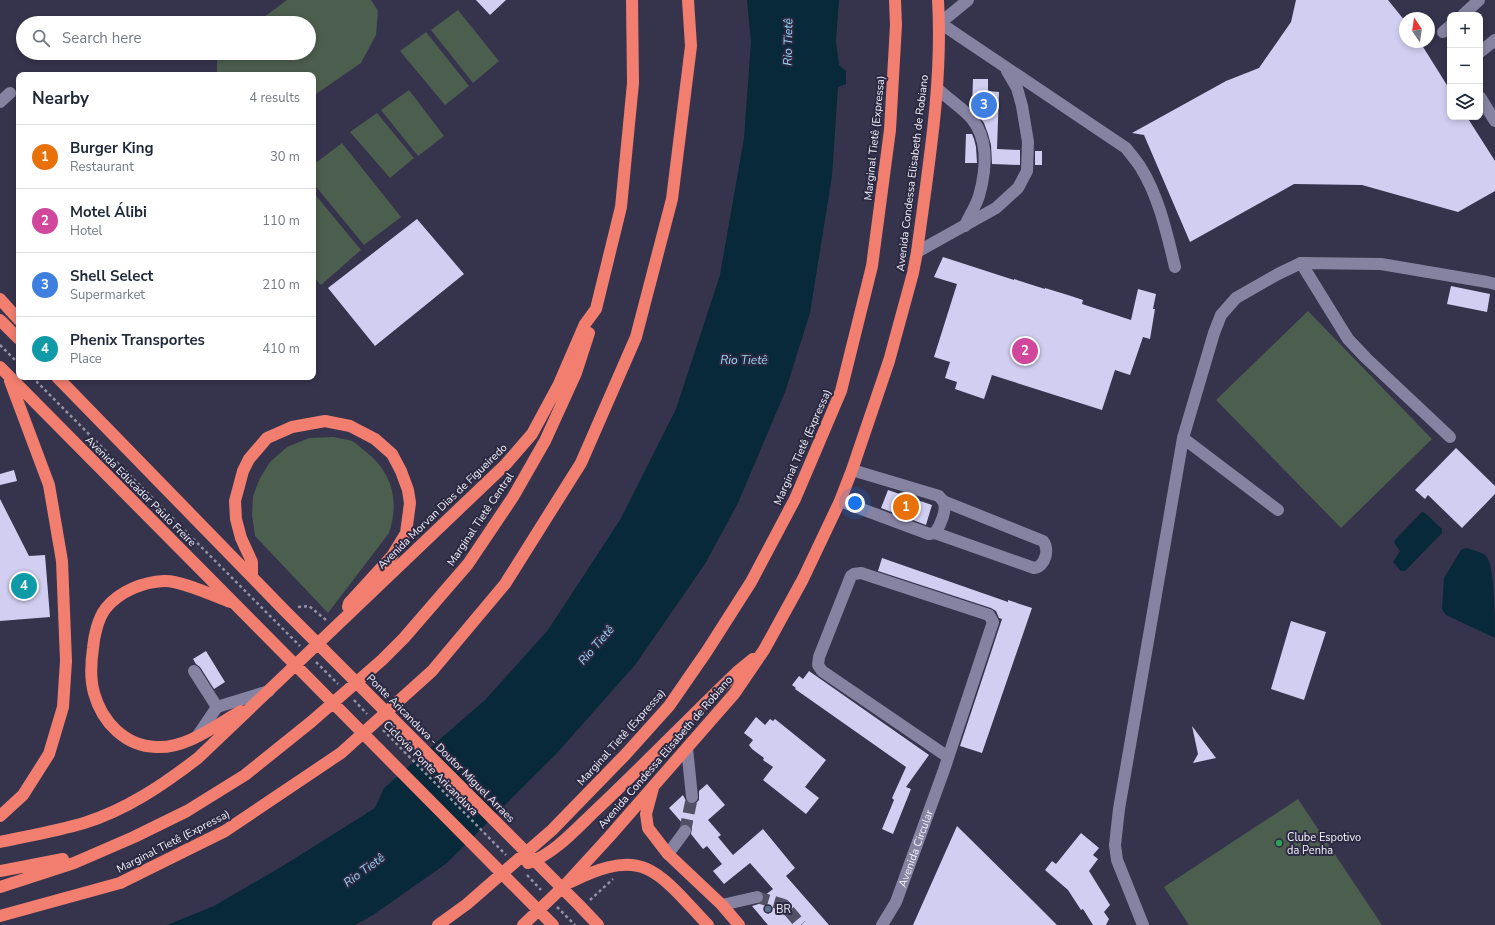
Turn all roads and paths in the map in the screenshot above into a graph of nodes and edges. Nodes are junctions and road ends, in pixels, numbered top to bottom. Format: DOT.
graph roads {
  1 [pos="632,0"];
  2 [pos="688,0"];
  3 [pos="895,0"];
  4 [pos="938,0"];
  5 [pos="968,0"];
  6 [pos="1479,0"];
  7 [pos="1466,12"];
  8 [pos="940,24"];
  9 [pos="1495,40"];
  10 [pos="1483,50"];
  11 [pos="1004,68"];
  12 [pos="938,89"];
  13 [pos="10,94"];
  14 [pos="0,102"];
  15 [pos="1483,102"];
  16 [pos="1495,121"];
  17 [pos="965,226"];
  18 [pos="917,252"];
  19 [pos="1301,263"];
  20 [pos="1175,267"];
  21 [pos="1495,284"];
  22 [pos="0,299"];
  23 [pos="596,309"];
  24 [pos="16,317"];
  25 [pos="0,320"];
  26 [pos="16,336"];
  27 [pos="0,345"];
  28 [pos="16,361"];
  29 [pos="4,372"];
  30 [pos="35,380"];
  31 [pos="60,380"];
  32 [pos="66,380"];
  33 [pos="73,393"];
  34 [pos="1450,437"];
  35 [pos="1183,438"];
  36 [pos="852,470"];
  37 [pos="840,501"];
  38 [pos="943,501"];
  39 [pos="1278,510"];
  40 [pos="935,533"];
  41 [pos="252,576"];
  42 [pos="233,603"];
  43 [pos="284,610"];
  44 [pos="346,616"];
  45 [pos="334,626"];
  46 [pos="764,650"];
  47 [pos="305,651"];
  48 [pos="310,657"];
  49 [pos="194,672"];
  50 [pos="338,685"];
  51 [pos="265,694"];
  52 [pos="349,696"];
  53 [pos="217,707"];
  54 [pos="372,718"];
  55 [pos="383,730"];
  56 [pos="198,736"];
  57 [pos="687,748"];
  58 [pos="948,757"];
  59 [pos="654,784"];
  60 [pos="692,797"];
  61 [pos="0,816"];
  62 [pos="685,831"];
  63 [pos="134,837"];
  64 [pos="0,842"];
  65 [pos="668,854"];
  66 [pos="510,864"];
  67 [pos="0,871"];
  68 [pos="526,875"];
  69 [pos="566,884"];
  70 [pos="0,887"];
  71 [pos="543,892"];
  72 [pos="757,897"];
  73 [pos="554,903"];
  74 [pos="722,905"];
  75 [pos="0,916"];
  76 [pos="438,925"];
  77 [pos="523,925"];
  78 [pos="553,925"];
  79 [pos="575,925"];
  80 [pos="598,925"];
  81 [pos="708,925"];
  82 [pos="739,925"];
  83 [pos="882,925"];
  84 [pos="1143,925"];
  1 -- 23 [label="highway, Avenida Morvan Dias de Figueiredo"];
  2 -- 75 [label="highway, Marginal Tietê (Expressa)"];
  3 -- 66 [label="highway, Marginal Tietê (Expressa)"];
  4 -- 8 [label="highway, Avenida Condessa Elisabeth de Robiano"];
  5 -- 8 [label="street"];
  6 -- 7 [label="street"];
  8 -- 11 [label="street"];
  8 -- 12 [label="highway, Avenida Condessa Elisabeth de Robiano"];
  9 -- 10 [label="street"];
  11 -- 17 [label="street"];
  11 -- 20 [label="street"];
  12 -- 17 [label="street"];
  12 -- 18 [label="highway, Avenida Condessa Elisabeth de Robiano"];
  13 -- 14 [label="street"];
  15 -- 16 [label="street"];
  17 -- 18 [label="street"];
  18 -- 36 [label="highway, Avenida Condessa Elisabeth de Robiano"];
  19 -- 21 [label="street"];
  19 -- 34 [label="street"];
  19 -- 35 [label="street"];
  22 -- 24 [label="highway"];
  23 -- 44 [label="highway, Avenida Morvan Dias de Figueiredo"];
  23 -- 63 [label="highway, Marginal Tietê Central"];
  25 -- 26 [label="highway"];
  27 -- 28 [label="path"];
  29 -- 42 [label="highway, Avenida Educador Paulo Freire"];
  29 -- 61 [label="highway"];
  30 -- 47 [label="path"];
  31 -- 33 [label="highway, Avenida Educador Paulo Freire"];
  32 -- 33 [label="highway"];
  33 -- 41 [label="highway, Avenida Educador Paulo Freire"];
  35 -- 39 [label="street"];
  35 -- 84 [label="street"];
  36 -- 37 [label="highway, Avenida Condessa Elisabeth de Robiano"];
  36 -- 38 [label="street"];
  37 -- 40 [label="street"];
  37 -- 46 [label="highway, Avenida Condessa Elisabeth de Robiano"];
  38 -- 40 [label="street"];
  38 -- 40 [label="street"];
  41 -- 43 [label="highway, Avenida Educador Paulo Freire"];
  41 -- 44 [label="highway"];
  42 -- 56 [label="highway"];
  42 -- 78 [label="highway, Avenida Educador Paulo Freire"];
  43 -- 45 [label="path"];
  43 -- 80 [label="highway, Ponte Aricanduva - Doutor Miguel Arraes"];
  44 -- 45 [label="highway, Avenida Morvan Dias de Figueiredo"];
  45 -- 51 [label="highway, Avenida Morvan Dias de Figueiredo"];
  46 -- 57 [label="highway, Avenida Condessa Elisabeth de Robiano"];
  46 -- 66 [label="highway"];
  48 -- 50 [label="path"];
  49 -- 53 [label="street"];
  51 -- 53 [label="street"];
  51 -- 56 [label="highway"];
  51 -- 64 [label="highway, Avenida Morvan Dias de Figueiredo"];
  52 -- 54 [label="path, Ciclovia Ponte Aricanduva"];
  53 -- 56 [label="street"];
  55 -- 66 [label="path, Ciclovia Ponte Aricanduva"];
  57 -- 59 [label="highway, Avenida Condessa Elisabeth de Robiano"];
  57 -- 60 [label="street"];
  58 -- 58 [label="street, Avenida Circular"];
  58 -- 83 [label="street, Avenida Circular"];
  59 -- 65 [label="highway"];
  59 -- 69 [label="highway, Avenida Condessa Elisabeth de Robiano"];
  62 -- 65 [label="street"];
  63 -- 67 [label="highway"];
  63 -- 70 [label="highway"];
  65 -- 74 [label="highway"];
  66 -- 76 [label="highway, Marginal Tietê (Expressa)"];
  68 -- 71 [label="path"];
  69 -- 77 [label="highway, Avenida Condessa Elisabeth de Robiano"];
  69 -- 81 [label="highway"];
  72 -- 74 [label="street"];
  73 -- 79 [label="path"];
  74 -- 82 [label="highway"];
}
